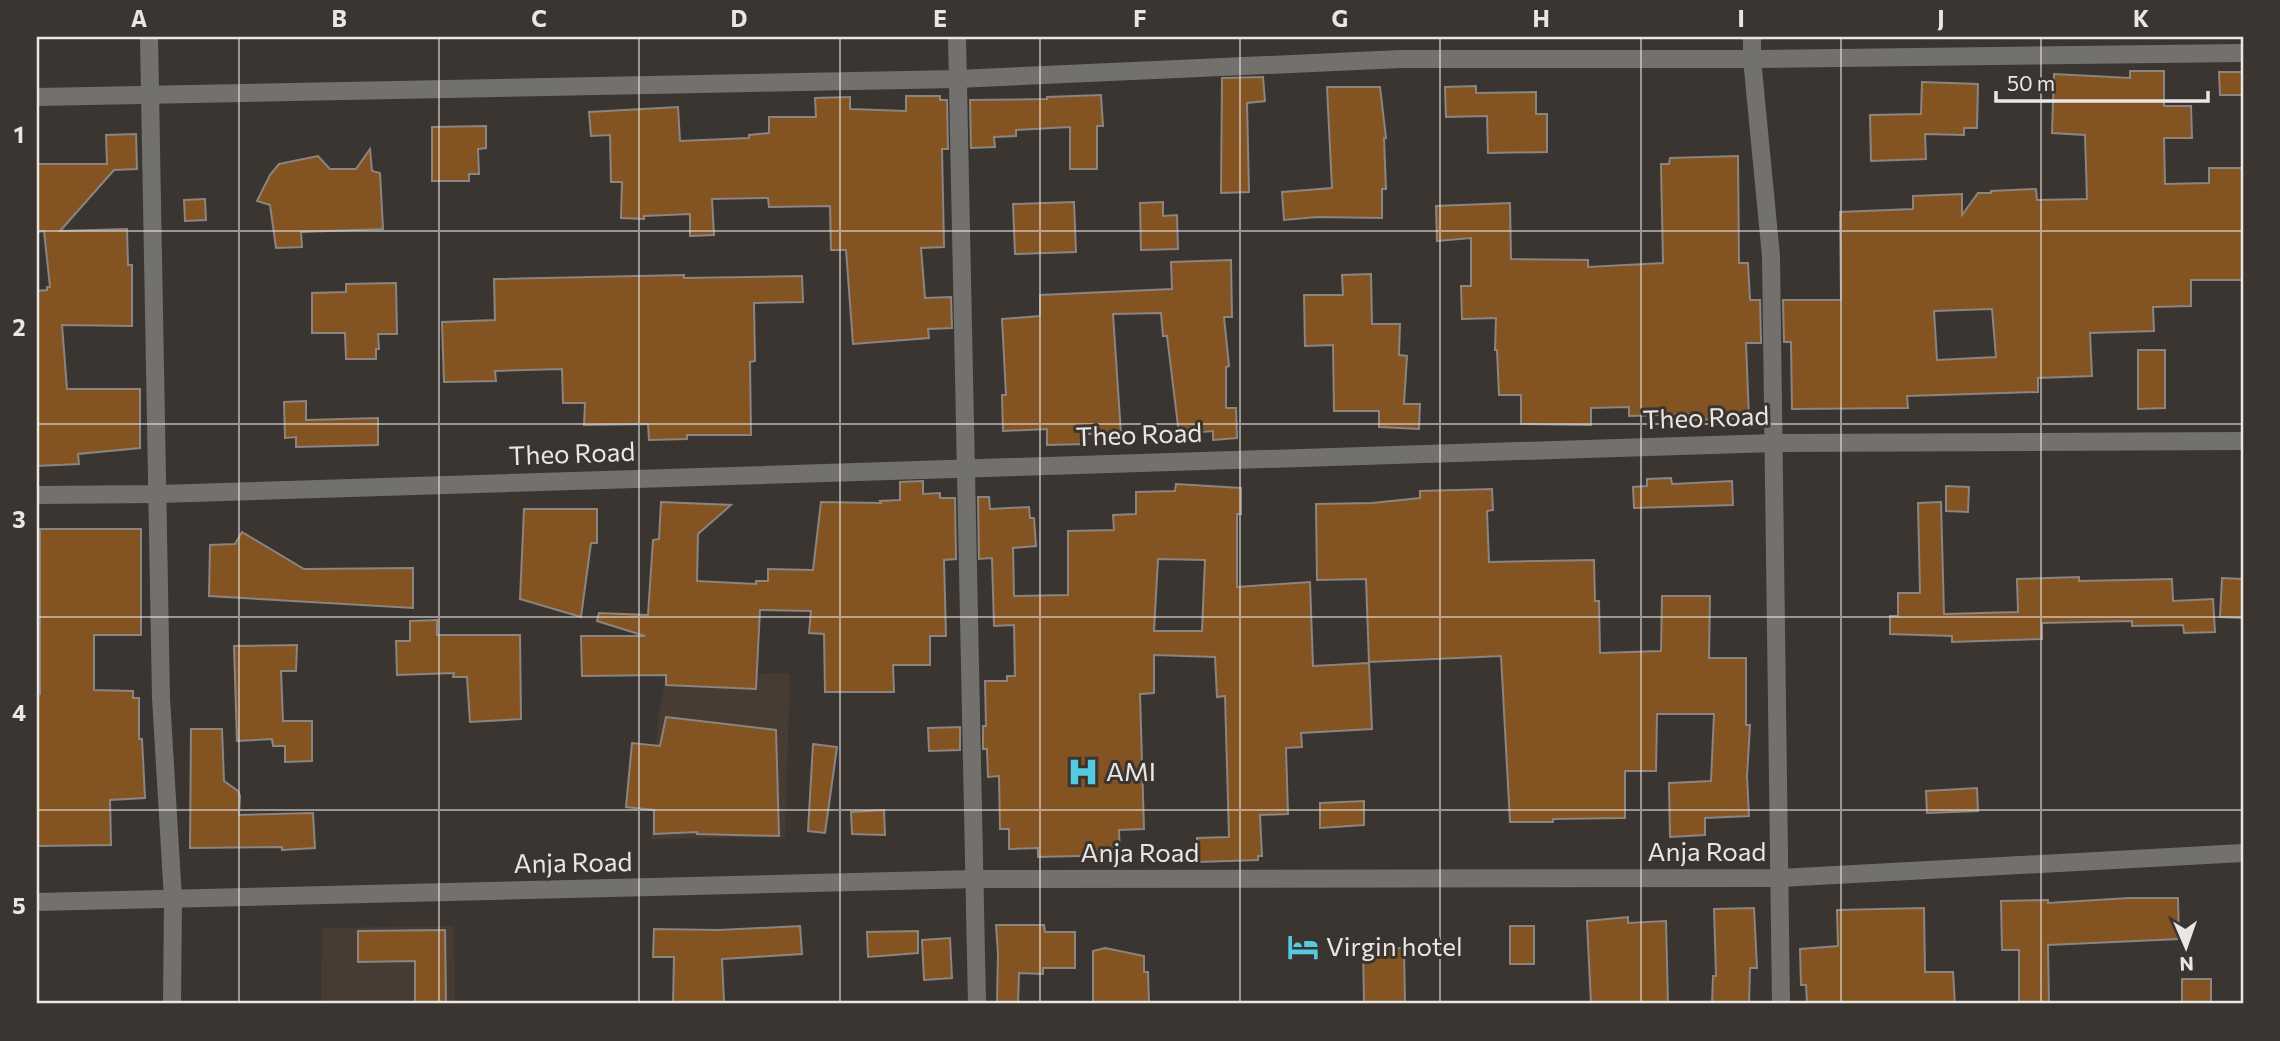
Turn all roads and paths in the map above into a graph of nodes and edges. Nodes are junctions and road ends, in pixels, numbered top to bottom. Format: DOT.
graph roads {
  1 [pos="149,37"];
  2 [pos="957,37"];
  3 [pos="1752,37"];
  4 [pos="2243,52"];
  5 [pos="1752,59"];
  6 [pos="957,79"];
  7 [pos="150,93"];
  8 [pos="37,97"];
  9 [pos="2243,441"];
  10 [pos="1774,443"];
  11 [pos="967,467"];
  12 [pos="159,494"];
  13 [pos="37,495"];
  14 [pos="2243,853"];
  15 [pos="1780,878"];
  16 [pos="975,879"];
  17 [pos="173,899"];
  18 [pos="37,902"];
  19 [pos="172,1004"];
  20 [pos="977,1004"];
  21 [pos="1781,1004"];
  1 -- 7 [label="street"];
  2 -- 6 [label="street"];
  3 -- 5 [label="street"];
  4 -- 5 [label="street"];
  5 -- 6 [label="street"];
  5 -- 10 [label="street"];
  6 -- 7 [label="street"];
  6 -- 11 [label="street"];
  7 -- 8 [label="street"];
  7 -- 12 [label="street"];
  9 -- 10 [label="street, Theo Road"];
  10 -- 11 [label="street, Theo Road"];
  10 -- 15 [label="street"];
  11 -- 12 [label="street, Theo Road"];
  11 -- 16 [label="street"];
  12 -- 13 [label="street, Theo Road"];
  12 -- 17 [label="street"];
  14 -- 15 [label="street, Anja Road"];
  15 -- 16 [label="street, Anja Road"];
  15 -- 21 [label="street"];
  16 -- 17 [label="street, Anja Road"];
  16 -- 20 [label="street"];
  17 -- 18 [label="street, Anja Road"];
  17 -- 19 [label="street"];
}
